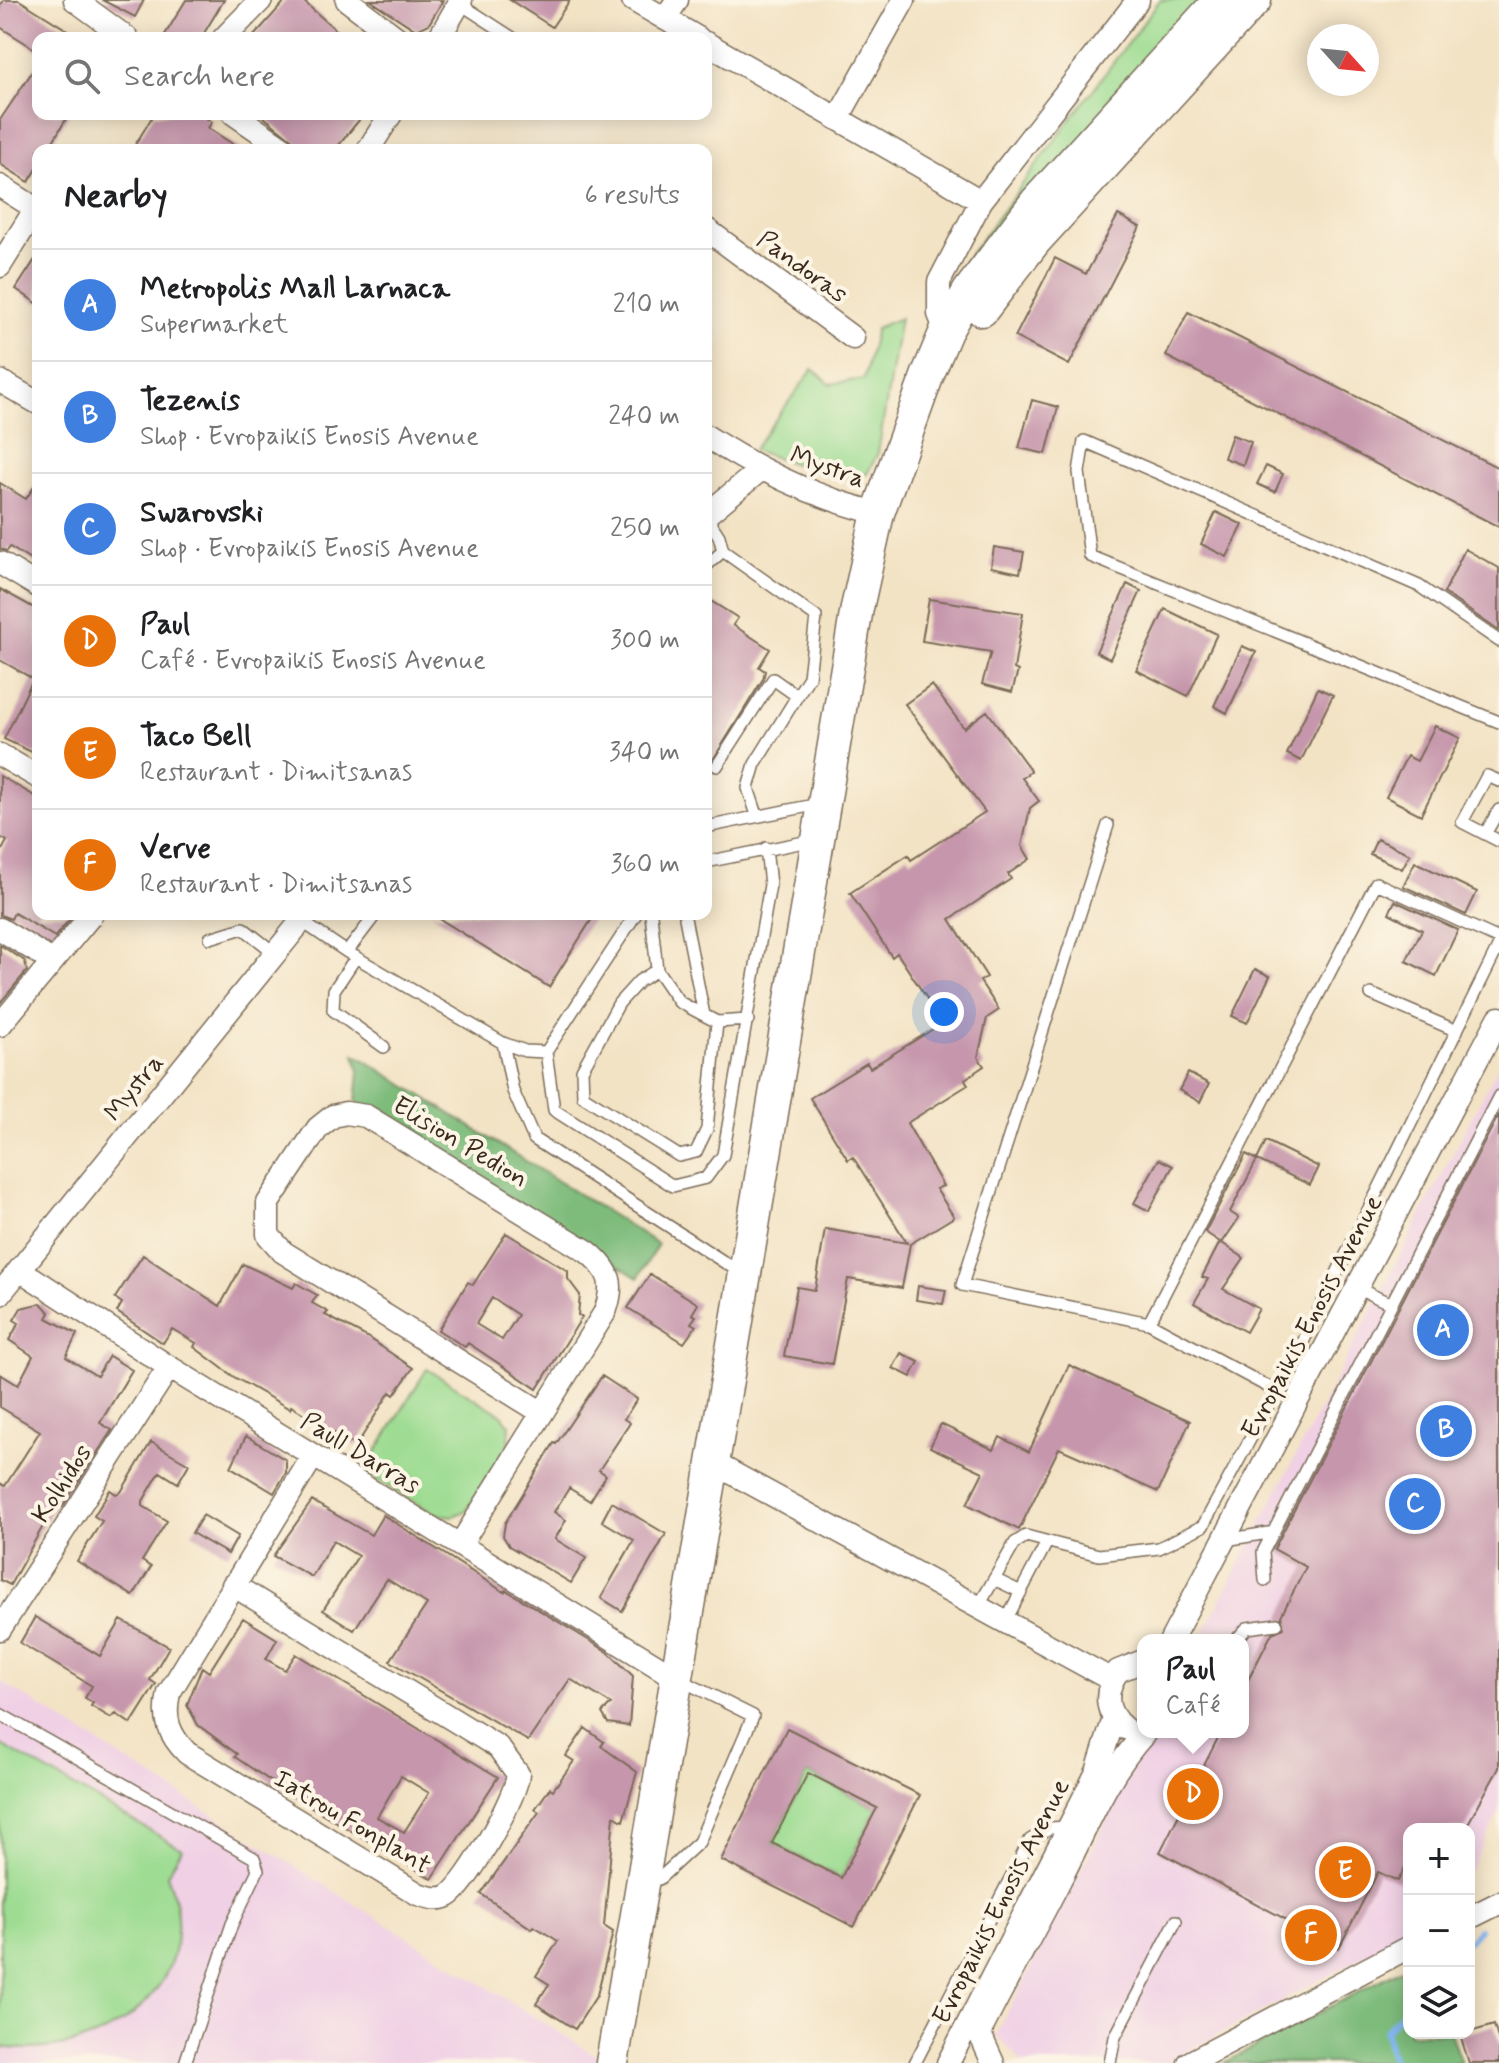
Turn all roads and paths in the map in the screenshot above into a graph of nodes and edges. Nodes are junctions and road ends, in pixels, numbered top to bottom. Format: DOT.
graph roads {
  1 [pos="75,0"];
  2 [pos="261,0"];
  3 [pos="347,0"];
  4 [pos="633,0"];
  5 [pos="904,0"];
  6 [pos="1138,0"];
  7 [pos="1220,0"];
  8 [pos="1255,0"];
  9 [pos="460,2"];
  10 [pos="671,10"];
  11 [pos="119,32"];
  12 [pos="230,32"];
  13 [pos="389,32"];
  14 [pos="442,32"];
  15 [pos="504,32"];
  16 [pos="692,32"];
  17 [pos="712,46"];
  18 [pos="838,118"];
  19 [pos="243,120"];
  20 [pos="387,120"];
  21 [pos="277,144"];
  22 [pos="372,144"];
  23 [pos="0,186"];
  24 [pos="981,201"];
  25 [pos="32,206"];
  26 [pos="32,217"];
  27 [pos="712,244"];
  28 [pos="0,266"];
  29 [pos="951,292"];
  30 [pos="853,338"];
  31 [pos="0,381"];
  32 [pos="32,400"];
  33 [pos="908,432"];
  34 [pos="712,440"];
  35 [pos="759,471"];
  36 [pos="712,511"];
  37 [pos="878,513"];
  38 [pos="712,525"];
  39 [pos="723,551"];
  40 [pos="712,561"];
  41 [pos="0,563"];
  42 [pos="32,582"];
  43 [pos="1499,641"];
  44 [pos="797,696"];
  45 [pos="1499,722"];
  46 [pos="0,755"];
  47 [pos="717,766"];
  48 [pos="32,774"];
  49 [pos="1499,781"];
  50 [pos="824,803"];
  51 [pos="1499,810"];
  52 [pos="757,815"];
  53 [pos="1108,825"];
  54 [pos="712,826"];
  55 [pos="1485,834"];
  56 [pos="818,839"];
  57 [pos="1499,841"];
  58 [pos="766,848"];
  59 [pos="712,861"];
  60 [pos="87,920"];
  61 [pos="302,920"];
  62 [pos="307,920"];
  63 [pos="372,920"];
  64 [pos="632,920"];
  65 [pos="652,920"];
  66 [pos="685,920"];
  67 [pos="0,929"];
  68 [pos="210,938"];
  69 [pos="1499,942"];
  70 [pos="275,953"];
  71 [pos="352,955"];
  72 [pos="52,961"];
  73 [pos="657,970"];
  74 [pos="1371,994"];
  75 [pos="704,1015"];
  76 [pos="1499,1018"];
  77 [pos="748,1020"];
  78 [pos="717,1022"];
  79 [pos="0,1025"];
  80 [pos="1457,1031"];
  81 [pos="503,1043"];
  82 [pos="384,1047"];
  83 [pos="546,1052"];
  84 [pos="1499,1096"];
  85 [pos="20,1270"];
  86 [pos="743,1274"];
  87 [pos="1357,1288"];
  88 [pos="0,1294"];
  89 [pos="1391,1304"];
  90 [pos="1149,1323"];
  91 [pos="169,1367"];
  92 [pos="1276,1391"];
  93 [pos="541,1412"];
  94 [pos="313,1456"];
  95 [pos="712,1462"];
  96 [pos="1274,1532"];
  97 [pos="1225,1540"];
  98 [pos="1046,1544"];
  99 [pos="460,1545"];
  100 [pos="994,1579"];
  101 [pos="1265,1580"];
  102 [pos="233,1585"];
  103 [pos="1021,1592"];
  104 [pos="978,1607"];
  105 [pos="1005,1622"];
  106 [pos="1277,1624"];
  107 [pos="0,1629"];
  108 [pos="1174,1634"];
  109 [pos="1242,1634"];
  110 [pos="1137,1663"];
  111 [pos="675,1677"];
  112 [pos="1112,1680"];
  113 [pos="0,1714"];
  114 [pos="1114,1718"];
  115 [pos="1137,1732"];
  116 [pos="1145,1738"];
  117 [pos="1069,1827"];
  118 [pos="659,1879"];
  119 [pos="1499,1903"];
  120 [pos="1475,1915"];
  121 [pos="1176,1921"];
  122 [pos="1403,1950"];
  123 [pos="980,2034"];
  124 [pos="185,2063"];
  125 [pos="612,2063"];
  126 [pos="915,2063"];
  127 [pos="948,2063"];
  128 [pos="965,2063"];
  129 [pos="993,2063"];
  130 [pos="1110,2063"];
  131 [pos="1189,2063"];
  1 -- 11 [label="street"];
  2 -- 12 [label="street"];
  3 -- 13 [label="street"];
  4 -- 10 [label="street"];
  5 -- 18 [label="street"];
  6 -- 24 [label="street"];
  7 -- 29 [label="street"];
  8 -- 33 [label="street"];
  9 -- 14 [label="street"];
  9 -- 15 [label="lane"];
  10 -- 16 [label="street"];
  17 -- 18 [label="street"];
  18 -- 24 [label="street"];
  19 -- 21 [label="street"];
  20 -- 22 [label="street"];
  23 -- 25 [label="street"];
  24 -- 29 [label="street"];
  26 -- 28 [label="street"];
  27 -- 30 [label="street, Pandoras"];
  29 -- 33 [label="street"];
  31 -- 32 [label="street"];
  33 -- 37 [label="street"];
  34 -- 35 [label="street, Mystra"];
  35 -- 36 [label="street, Mystra"];
  35 -- 37 [label="street, Mystra"];
  37 -- 50 [label="street"];
  38 -- 39 [label="lane"];
  39 -- 40 [label="lane"];
  39 -- 44 [label="lane"];
  41 -- 42 [label="street"];
  43 -- 45 [label="lane"];
  44 -- 47 [label="lane"];
  44 -- 52 [label="lane"];
  46 -- 48 [label="street"];
  49 -- 55 [label="lane"];
  50 -- 52 [label="lane"];
  50 -- 56 [label="street"];
  51 -- 55 [label="lane"];
  52 -- 54 [label="lane"];
  53 -- 90 [label="lane"];
  55 -- 57 [label="lane"];
  56 -- 58 [label="lane"];
  56 -- 86 [label="street"];
  58 -- 59 [label="lane"];
  58 -- 77 [label="lane"];
  60 -- 72 [label="street"];
  61 -- 70 [label="street, Mystra"];
  62 -- 71 [label="lane"];
  63 -- 71 [label="lane"];
  64 -- 83 [label="lane"];
  65 -- 73 [label="lane"];
  66 -- 75 [label="lane"];
  67 -- 72 [label="street"];
  68 -- 70 [label="lane"];
  69 -- 80 [label="lane"];
  69 -- 90 [label="lane"];
  70 -- 85 [label="street, Mystra"];
  71 -- 81 [label="lane"];
  71 -- 82 [label="lane"];
  72 -- 79 [label="street"];
  73 -- 75 [label="lane"];
  73 -- 78 [label="lane"];
  74 -- 80 [label="lane"];
  75 -- 78 [label="lane"];
  76 -- 87 [label="street, Evropaikis Enosis Avenue"];
  77 -- 78 [label="lane"];
  77 -- 83 [label="lane"];
  80 -- 92 [label="lane"];
  81 -- 83 [label="lane"];
  81 -- 86 [label="lane"];
  84 -- 89 [label="lane"];
  85 -- 88 [label="street, Mystra"];
  85 -- 91 [label="street, Paull Darras"];
  86 -- 95 [label="street"];
  87 -- 89 [label="lane"];
  87 -- 97 [label="street, Evropaikis Enosis Avenue"];
  89 -- 96 [label="lane"];
  90 -- 92 [label="lane"];
  91 -- 94 [label="street, Paull Darras"];
  91 -- 107 [label="street, Kolhidos"];
  92 -- 98 [label="lane"];
  93 -- 93 [label="street, Elision Pedion"];
  93 -- 99 [label="street, Elision Pedion"];
  94 -- 99 [label="street, Paull Darras"];
  94 -- 102 [label="street, Iatrou Fonplant"];
  95 -- 104 [label="street"];
  95 -- 111 [label="street"];
  96 -- 97 [label="lane"];
  96 -- 101 [label="lane"];
  97 -- 108 [label="street, Evropaikis Enosis Avenue"];
  98 -- 100 [label="lane"];
  98 -- 103 [label="lane"];
  99 -- 111 [label="street, Paull Darras"];
  100 -- 103 [label="lane"];
  100 -- 104 [label="lane"];
  102 -- 102 [label="street, Iatrou Fonplant"];
  103 -- 105 [label="lane"];
  104 -- 105 [label="street"];
  105 -- 112 [label="street"];
  106 -- 109 [label="lane"];
  110 -- 112 [label="street"];
  111 -- 118 [label="lane"];
  111 -- 125 [label="street"];
  112 -- 114 [label="street, Evropaikis Enosis Avenue"];
  113 -- 124 [label="lane"];
  114 -- 115 [label="street, Evropaikis Enosis Avenue"];
  114 -- 117 [label="street, Evropaikis Enosis Avenue"];
  116 -- 123 [label="street, Evropaikis Enosis Avenue"];
  117 -- 126 [label="lane"];
  117 -- 127 [label="street, Evropaikis Enosis Avenue"];
  119 -- 120 [label="street"];
  121 -- 130 [label="lane"];
  122 -- 131 [label="street"];
  123 -- 128 [label="street, Evropaikis Enosis Avenue"];
  123 -- 129 [label="street"];
}
